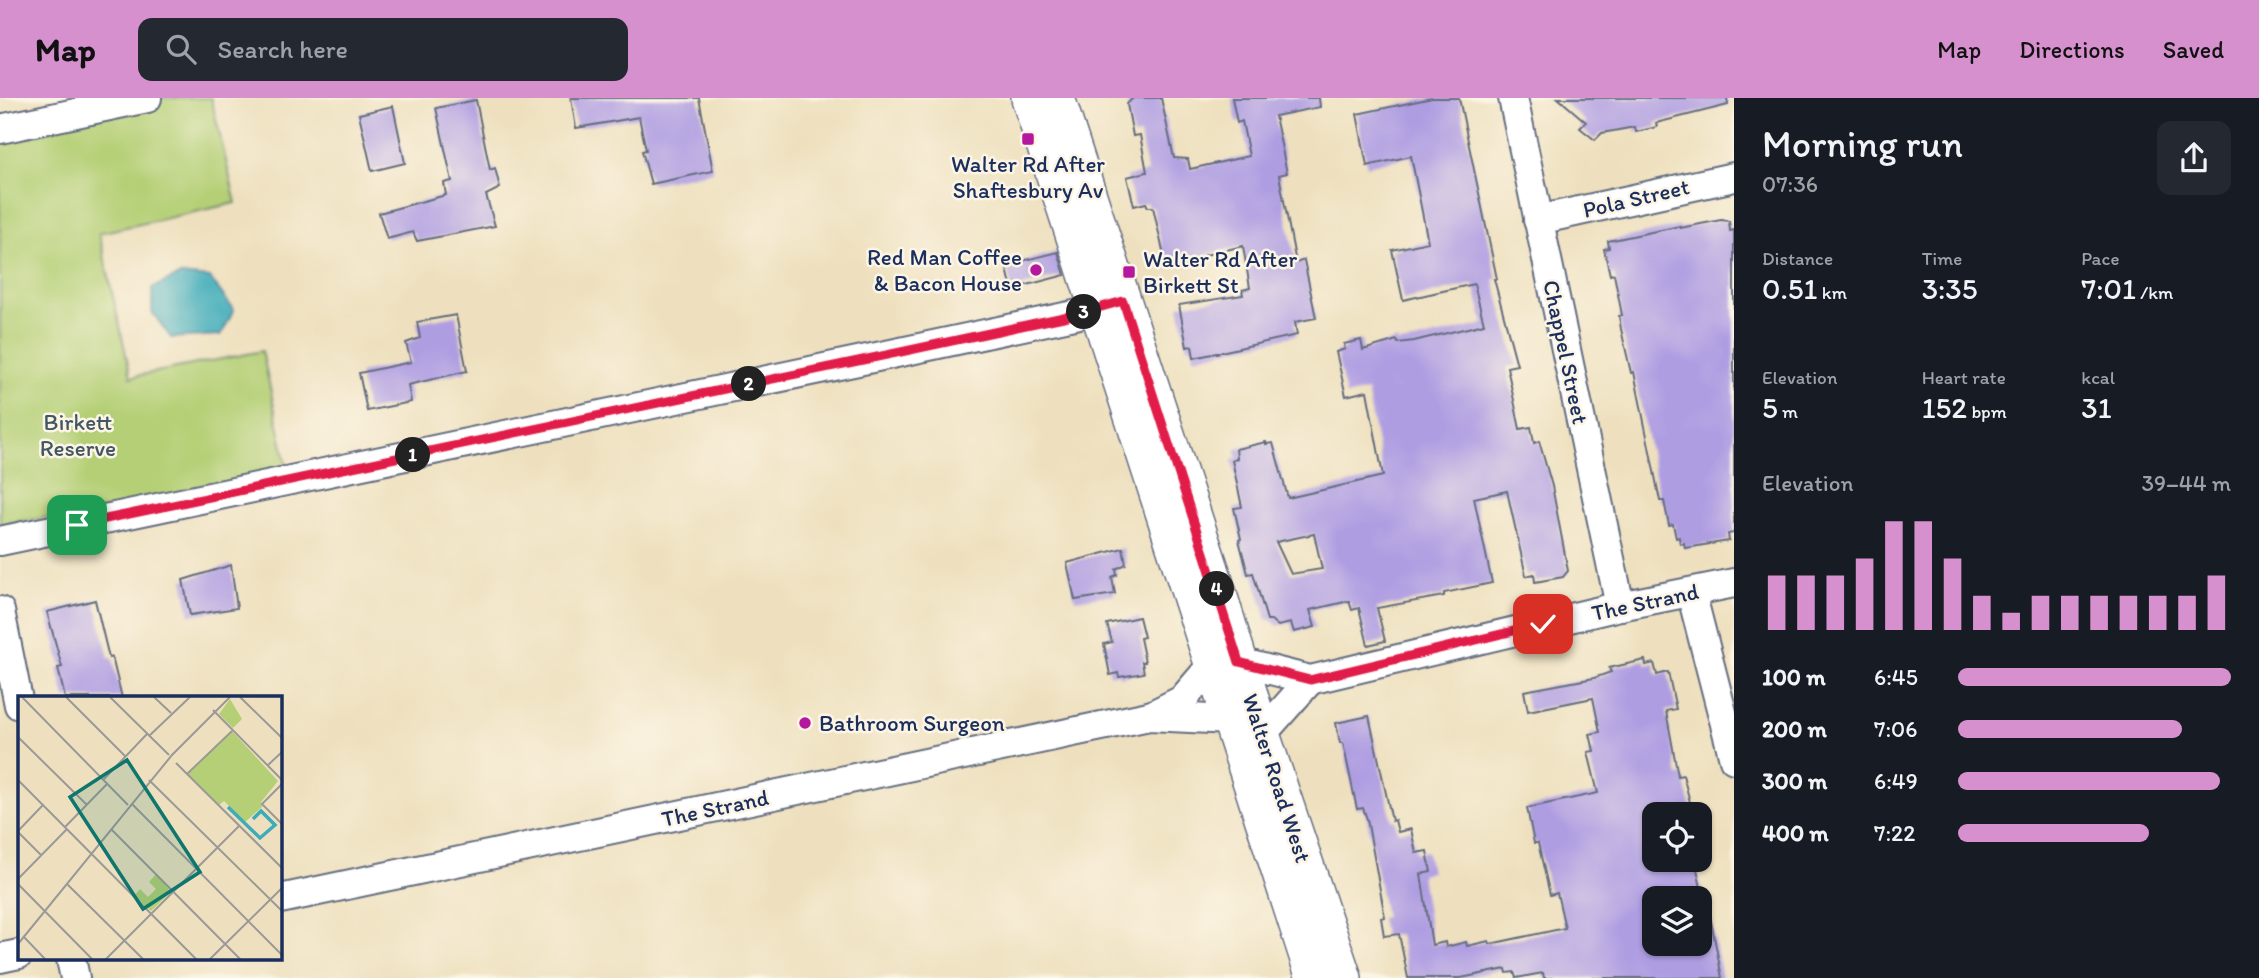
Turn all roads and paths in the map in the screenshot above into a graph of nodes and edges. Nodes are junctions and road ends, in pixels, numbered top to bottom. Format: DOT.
graph roads {
  1 [pos="147,98"];
  2 [pos="1029,98"];
  3 [pos="1057,98"];
  4 [pos="1513,98"];
  5 [pos="0,129"];
  6 [pos="1734,177"];
  7 [pos="1538,220"];
  8 [pos="1110,305"];
  9 [pos="0,541"];
  10 [pos="1734,583"];
  11 [pos="1691,592"];
  12 [pos="1620,606"];
  13 [pos="0,611"];
  14 [pos="1225,663"];
  15 [pos="1310,680"];
  16 [pos="18,700"];
  17 [pos="1149,716"];
  18 [pos="1231,720"];
  19 [pos="1262,734"];
  20 [pos="1734,759"];
  21 [pos="282,899"];
  22 [pos="18,954"];
  23 [pos="0,958"];
  24 [pos="71,960"];
  25 [pos="75,978"];
  26 [pos="1314,978"];
  27 [pos="1344,978"];
  1 -- 5 [label="street"];
  2 -- 8 [label="main road, Walter Road West"];
  3 -- 8 [label="main road, Walter Road West"];
  4 -- 7 [label="street, Chappel Street"];
  6 -- 7 [label="street, Pola Street"];
  7 -- 12 [label="street, Chappel Street"];
  8 -- 9 [label="street"];
  8 -- 14 [label="main road, Walter Road West"];
  10 -- 11 [label="street, The Strand"];
  11 -- 12 [label="street, The Strand"];
  11 -- 20 [label="street"];
  12 -- 15 [label="street, The Strand"];
  13 -- 16 [label="street"];
  14 -- 15 [label="street, The Strand"];
  14 -- 17 [label="street, The Strand"];
  14 -- 18 [label="main road, Walter Road West"];
  14 -- 19 [label="main road, Walter Road West"];
  15 -- 19 [label="street"];
  17 -- 18 [label="street, The Strand"];
  17 -- 21 [label="street, The Strand"];
  18 -- 26 [label="main road, Walter Road West"];
  19 -- 27 [label="main road, Walter Road West"];
  22 -- 23 [label="street"];
  24 -- 25 [label="street"];
}
